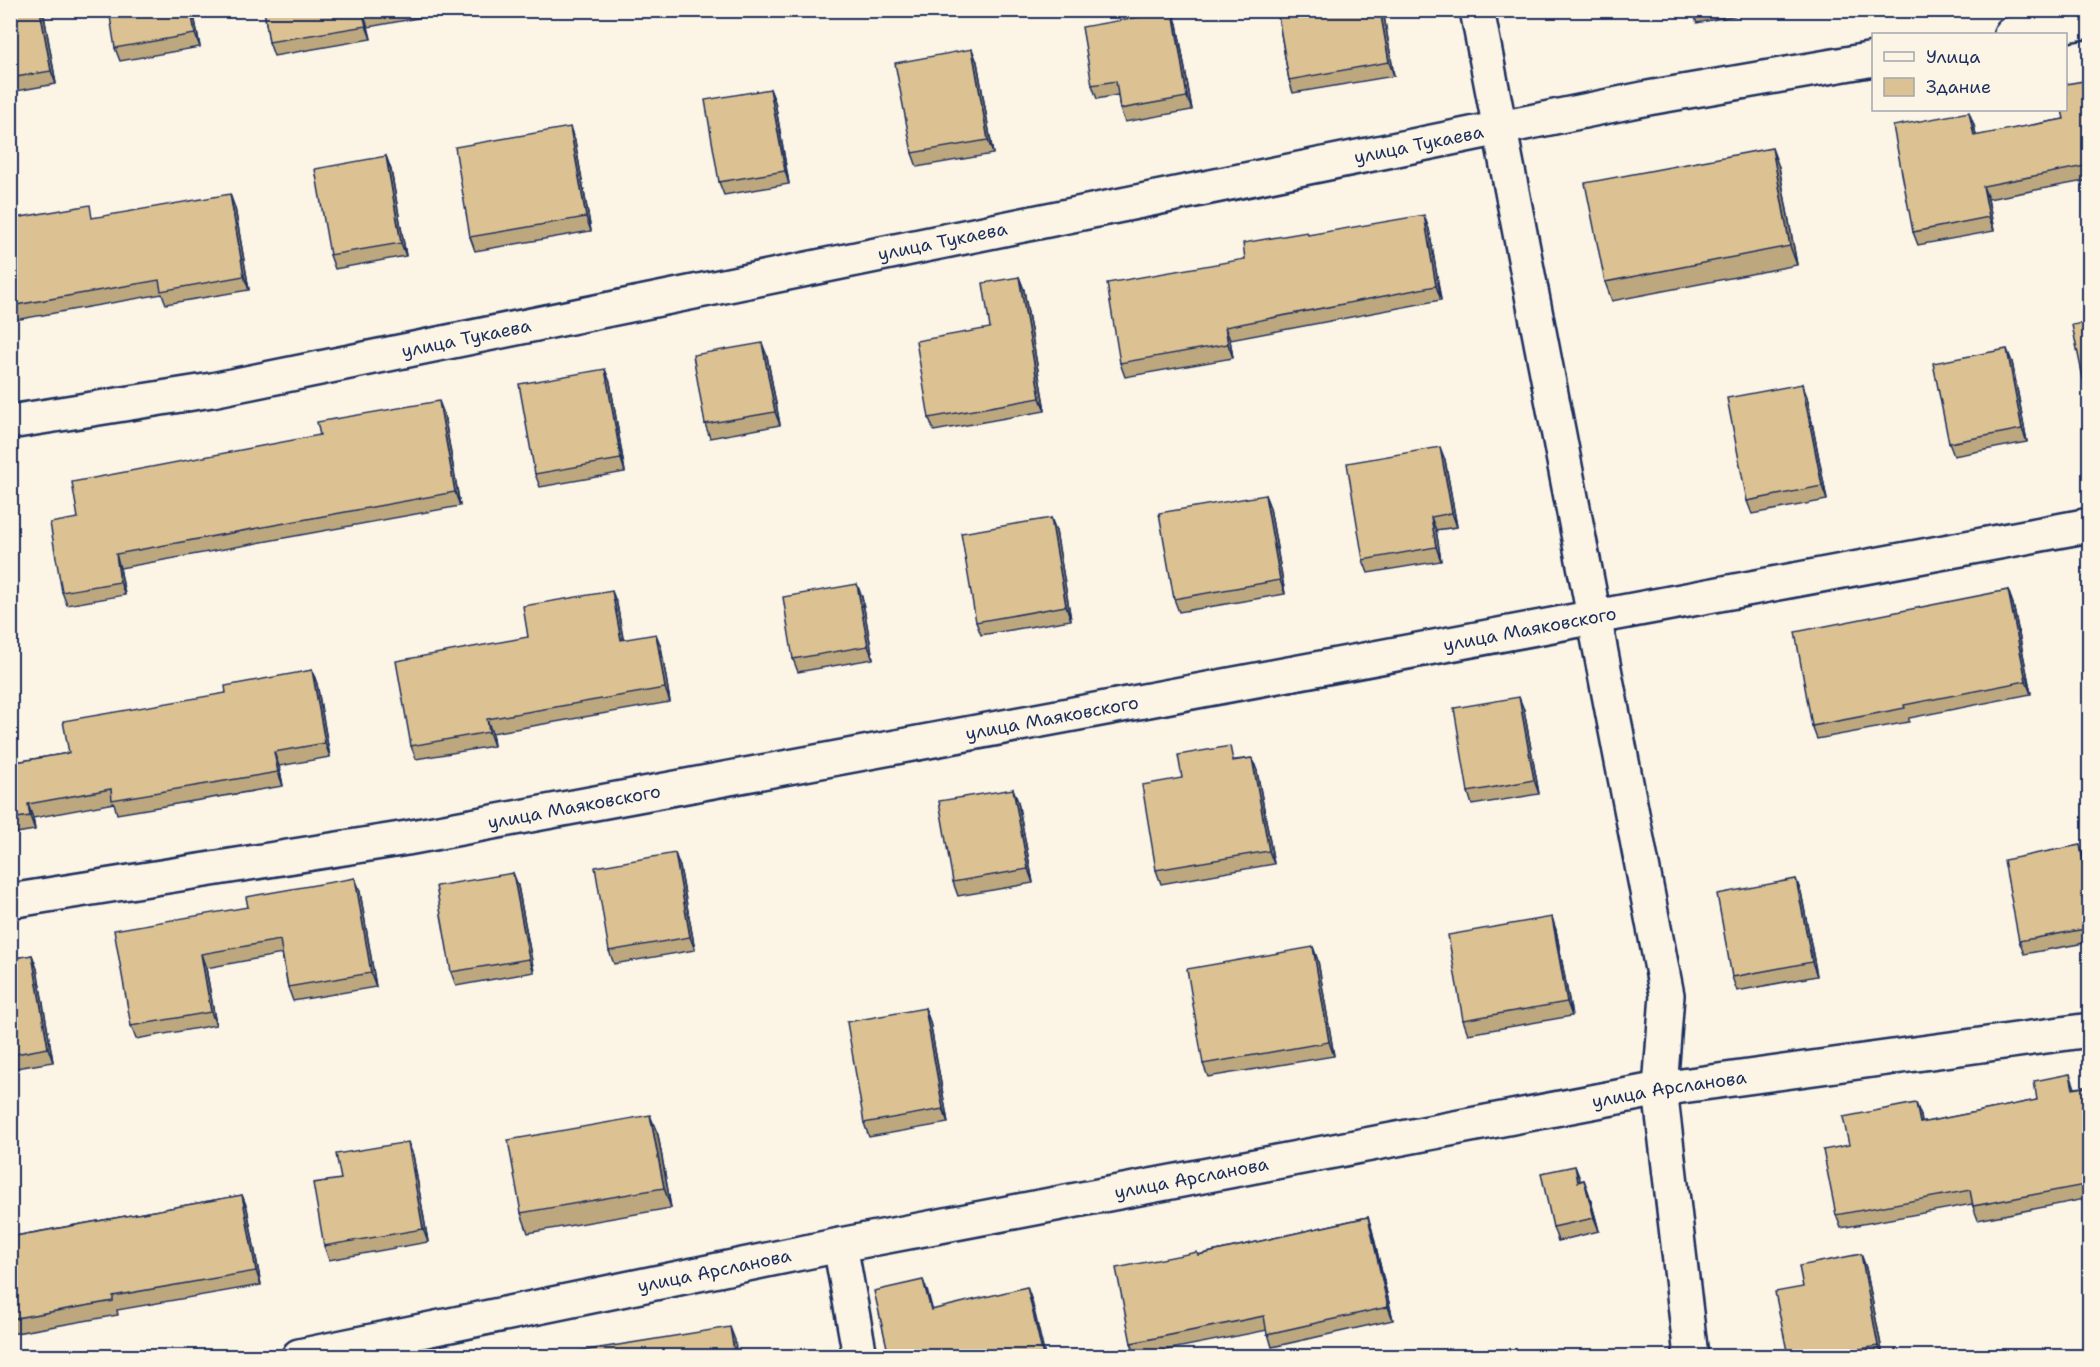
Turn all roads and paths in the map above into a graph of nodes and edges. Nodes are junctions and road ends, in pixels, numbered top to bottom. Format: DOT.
graph roads {
  1 [pos="1477,10"];
  2 [pos="2090,21"];
  3 [pos="2017,33"];
  4 [pos="1872,58"];
  5 [pos="1499,129"];
  6 [pos="10,422"];
  7 [pos="2090,525"];
  8 [pos="1596,616"];
  9 [pos="10,901"];
  10 [pos="2090,1029"];
  11 [pos="1660,1089"];
  12 [pos="840,1245"];
  13 [pos="299,1356"];
  14 [pos="860,1356"];
  15 [pos="1691,1356"];
  1 -- 5 [label="street"];
  2 -- 3 [label="street"];
  4 -- 5 [label="street, улица Тукаева"];
  5 -- 6 [label="street, улица Тукаева"];
  5 -- 8 [label="street"];
  7 -- 8 [label="street, улица Маяковского"];
  8 -- 9 [label="street, улица Маяковского"];
  8 -- 11 [label="street"];
  10 -- 11 [label="street, улица Арсланова"];
  11 -- 12 [label="street, улица Арсланова"];
  11 -- 15 [label="street"];
  12 -- 13 [label="street, улица Арсланова"];
  12 -- 14 [label="street"];
}
